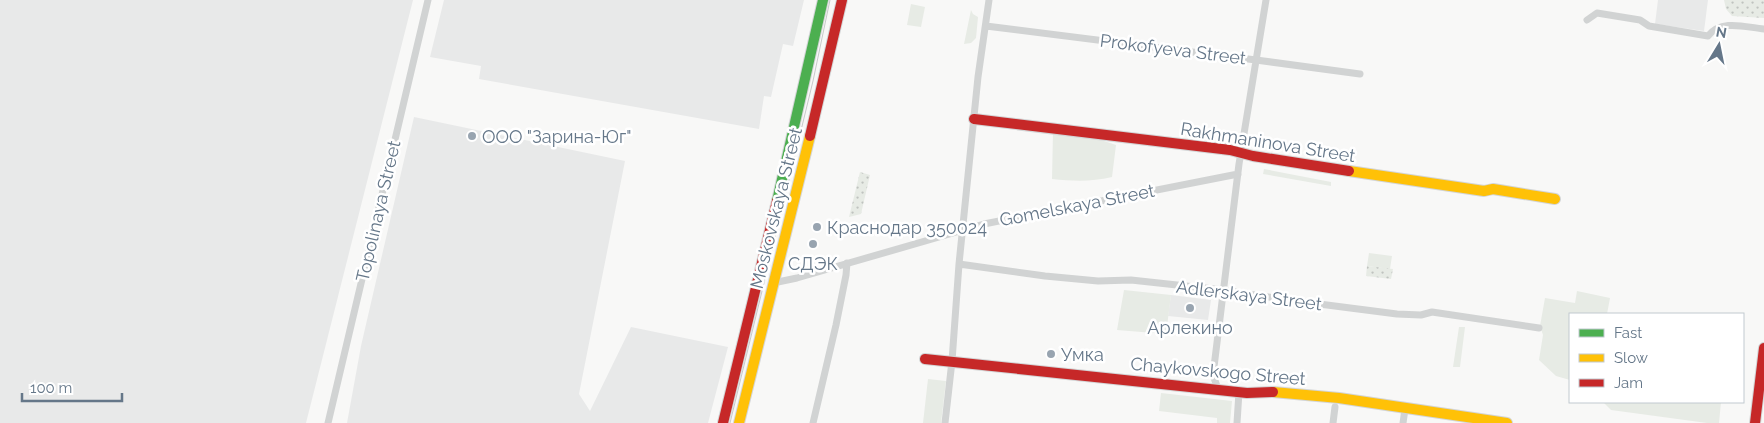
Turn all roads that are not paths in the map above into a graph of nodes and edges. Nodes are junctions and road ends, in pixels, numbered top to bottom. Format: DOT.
graph roads {
  1 [pos="428,0"];
  2 [pos="823,0"];
  3 [pos="842,0"];
  4 [pos="989,0"];
  5 [pos="1266,0"];
  6 [pos="1587,20"];
  7 [pos="986,26"];
  8 [pos="1764,29"];
  9 [pos="1256,60"];
  10 [pos="1360,74"];
  11 [pos="974,119"];
  12 [pos="1241,152"];
  13 [pos="1238,174"];
  14 [pos="1555,199"];
  15 [pos="963,229"];
  16 [pos="847,263"];
  17 [pos="959,264"];
  18 [pos="773,283"];
  19 [pos="1223,290"];
  20 [pos="1539,328"];
  21 [pos="1764,348"];
  22 [pos="925,358"];
  23 [pos="952,361"];
  24 [pos="1218,389"];
  25 [pos="1239,392"];
  26 [pos="1335,407"];
  27 [pos="1405,409"];
  28 [pos="328,423"];
  29 [pos="723,423"];
  30 [pos="739,423"];
  31 [pos="813,423"];
  32 [pos="945,423"];
  33 [pos="1237,423"];
  34 [pos="1333,423"];
  35 [pos="1403,423"];
  36 [pos="1507,423"];
  37 [pos="1755,423"];
  1 -- 28 [label="street, Topolinaya Street"];
  2 -- 29 [label="street, Moskovskaya Street"];
  3 -- 18 [label="street, Moskovskaya Street"];
  4 -- 7 [label="street"];
  5 -- 9 [label="street"];
  6 -- 8 [label="street"];
  7 -- 9 [label="street, Prokofyeva Street"];
  7 -- 11 [label="street"];
  9 -- 10 [label="street, Prokofyeva Street"];
  9 -- 12 [label="street"];
  11 -- 12 [label="street, Rakhmaninova Street"];
  11 -- 15 [label="street"];
  12 -- 13 [label="street"];
  12 -- 14 [label="street, Rakhmaninova Street"];
  13 -- 15 [label="street, Gomelskaya Street"];
  13 -- 19 [label="street"];
  15 -- 16 [label="street, Gomelskaya Street"];
  15 -- 17 [label="street"];
  16 -- 18 [label="street, Gomelskaya Street"];
  16 -- 31 [label="street"];
  17 -- 19 [label="street, Adlerskaya Street"];
  17 -- 23 [label="street"];
  18 -- 30 [label="street, Moskovskaya Street"];
  19 -- 20 [label="street, Adlerskaya Street"];
  19 -- 24 [label="street"];
  21 -- 37 [label="street"];
  22 -- 23 [label="street, Chaykovskogo Street"];
  23 -- 24 [label="street, Chaykovskogo Street"];
  23 -- 32 [label="street"];
  24 -- 25 [label="street, Chaykovskogo Street"];
  25 -- 27 [label="street, Chaykovskogo Street"];
  25 -- 33 [label="street"];
  26 -- 34 [label="street"];
  27 -- 35 [label="street"];
  27 -- 36 [label="street, Chaykovskogo Street"];
}
